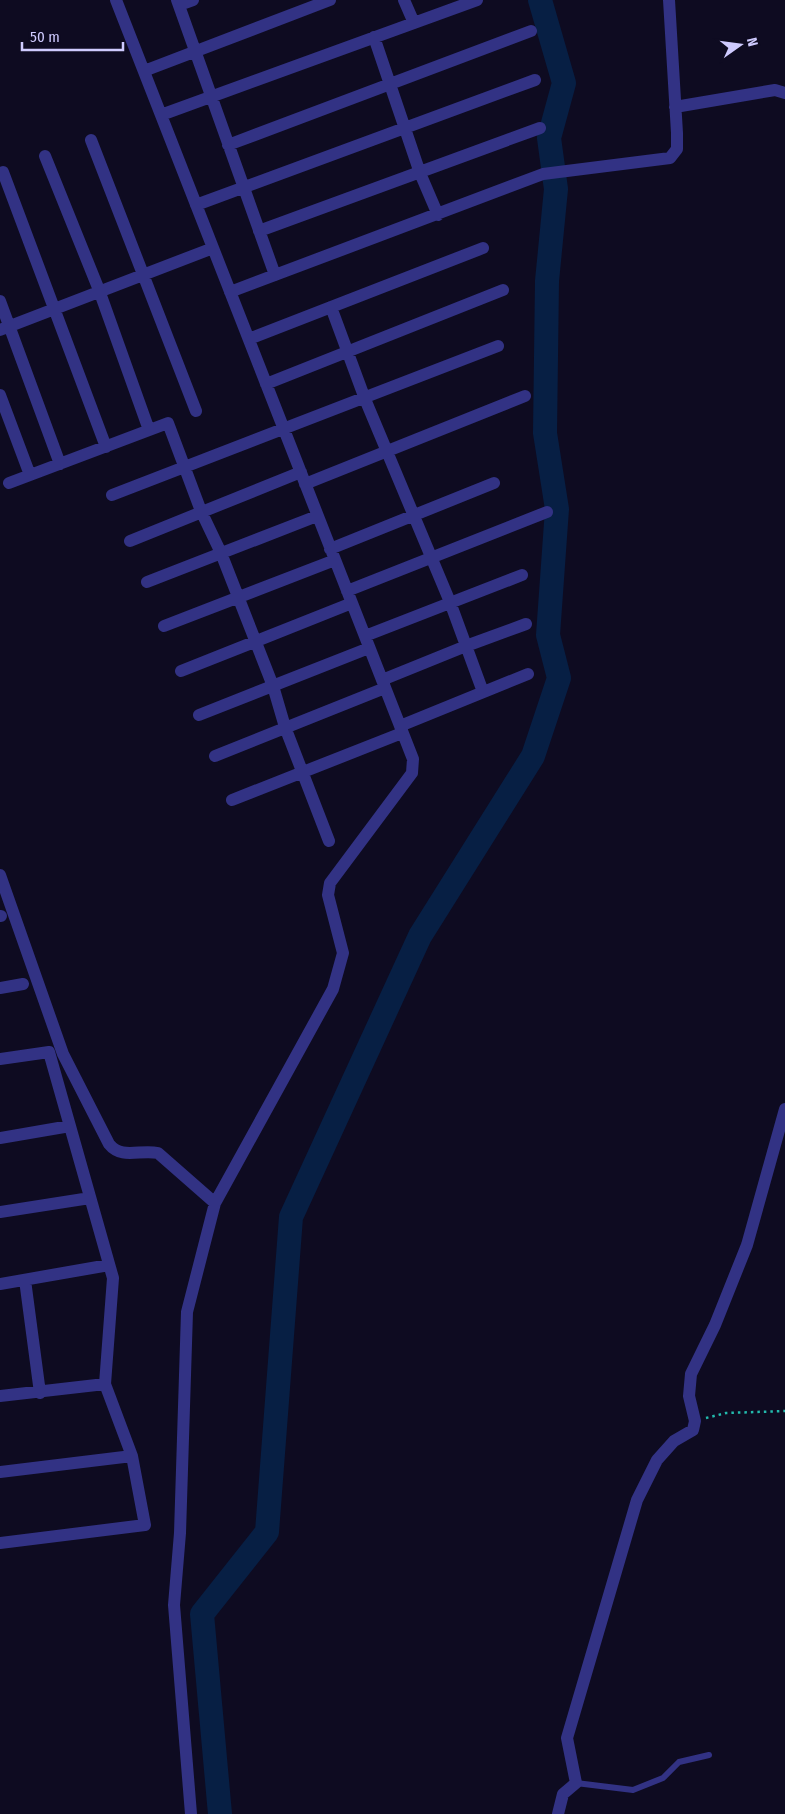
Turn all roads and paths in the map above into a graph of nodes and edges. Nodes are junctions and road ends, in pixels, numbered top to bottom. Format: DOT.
graph roads {
  1 [pos="116,0"];
  2 [pos="193,0"];
  3 [pos="330,0"];
  4 [pos="404,0"];
  5 [pos="476,0"];
  6 [pos="669,0"];
  7 [pos="178,3"];
  8 [pos="414,23"];
  9 [pos="531,31"];
  10 [pos="374,37"];
  11 [pos="195,51"];
  12 [pos="144,71"];
  13 [pos="535,80"];
  14 [pos="390,85"];
  15 [pos="785,93"];
  16 [pos="212,97"];
  17 [pos="676,107"];
  18 [pos="161,115"];
  19 [pos="405,128"];
  20 [pos="540,128"];
  21 [pos="91,140"];
  22 [pos="228,145"];
  23 [pos="45,156"];
  24 [pos="3,172"];
  25 [pos="420,173"];
  26 [pos="244,186"];
  27 [pos="196,205"];
  28 [pos="438,215"];
  29 [pos="259,231"];
  30 [pos="213,248"];
  31 [pos="483,248"];
  32 [pos="143,275"];
  33 [pos="275,275"];
  34 [pos="99,290"];
  35 [pos="503,290"];
  36 [pos="230,292"];
  37 [pos="0,301"];
  38 [pos="331,307"];
  39 [pos="55,309"];
  40 [pos="5,328"];
  41 [pos="249,339"];
  42 [pos="498,346"];
  43 [pos="346,351"];
  44 [pos="266,384"];
  45 [pos="0,395"];
  46 [pos="525,396"];
  47 [pos="365,399"];
  48 [pos="196,411"];
  49 [pos="284,429"];
  50 [pos="149,430"];
  51 [pos="106,447"];
  52 [pos="386,450"];
  53 [pos="60,464"];
  54 [pos="185,467"];
  55 [pos="300,472"];
  56 [pos="30,475"];
  57 [pos="494,483"];
  58 [pos="10,484"];
  59 [pos="305,484"];
  60 [pos="112,495"];
  61 [pos="201,511"];
  62 [pos="547,512"];
  63 [pos="414,515"];
  64 [pos="318,516"];
  65 [pos="130,541"];
  66 [pos="220,553"];
  67 [pos="332,554"];
  68 [pos="431,557"];
  69 [pos="522,575"];
  70 [pos="147,582"];
  71 [pos="238,597"];
  72 [pos="349,597"];
  73 [pos="450,602"];
  74 [pos="526,624"];
  75 [pos="164,626"];
  76 [pos="255,641"];
  77 [pos="367,642"];
  78 [pos="466,646"];
  79 [pos="181,670"];
  80 [pos="528,674"];
  81 [pos="383,684"];
  82 [pos="273,686"];
  83 [pos="483,692"];
  84 [pos="199,715"];
  85 [pos="286,727"];
  86 [pos="401,730"];
  87 [pos="215,756"];
  88 [pos="302,772"];
  89 [pos="232,800"];
  90 [pos="329,841"];
  91 [pos="0,875"];
  92 [pos="23,984"];
  93 [pos="0,988"];
  94 [pos="0,1059"];
  95 [pos="785,1109"];
  96 [pos="70,1126"];
  97 [pos="0,1138"];
  98 [pos="90,1198"];
  99 [pos="215,1203"];
  100 [pos="0,1212"];
  101 [pos="109,1265"];
  102 [pos="25,1280"];
  103 [pos="0,1284"];
  104 [pos="105,1384"];
  105 [pos="40,1393"];
  106 [pos="0,1396"];
  107 [pos="785,1411"];
  108 [pos="695,1421"];
  109 [pos="132,1456"];
  110 [pos="0,1472"];
  111 [pos="0,1543"];
  112 [pos="709,1755"];
  113 [pos="576,1783"];
  114 [pos="191,1814"];
  115 [pos="558,1814"];
  1 -- 12 [label="street"];
  2 -- 7 [label="street"];
  3 -- 11 [label="street"];
  4 -- 8 [label="street"];
  5 -- 8 [label="street"];
  6 -- 17 [label="street"];
  7 -- 11 [label="street"];
  8 -- 10 [label="street"];
  9 -- 14 [label="street"];
  10 -- 14 [label="street"];
  10 -- 16 [label="street"];
  11 -- 12 [label="street"];
  11 -- 16 [label="street"];
  12 -- 18 [label="street"];
  13 -- 19 [label="street"];
  14 -- 19 [label="street"];
  14 -- 22 [label="street"];
  15 -- 17 [label="street"];
  16 -- 18 [label="street"];
  16 -- 22 [label="street"];
  17 -- 28 [label="street"];
  18 -- 27 [label="street"];
  19 -- 25 [label="street"];
  19 -- 26 [label="street"];
  20 -- 25 [label="street"];
  21 -- 32 [label="street"];
  22 -- 26 [label="street"];
  23 -- 34 [label="street"];
  24 -- 39 [label="street"];
  25 -- 28 [label="street"];
  25 -- 29 [label="street"];
  26 -- 27 [label="street"];
  26 -- 29 [label="street"];
  27 -- 30 [label="street"];
  28 -- 33 [label="street"];
  29 -- 33 [label="street"];
  30 -- 32 [label="street"];
  30 -- 36 [label="street"];
  31 -- 38 [label="street"];
  32 -- 34 [label="street"];
  32 -- 48 [label="street"];
  33 -- 36 [label="street"];
  34 -- 39 [label="street"];
  34 -- 50 [label="street"];
  35 -- 43 [label="street"];
  36 -- 41 [label="street"];
  37 -- 40 [label="street"];
  38 -- 41 [label="street"];
  38 -- 43 [label="street"];
  39 -- 40 [label="street"];
  39 -- 51 [label="street"];
  40 -- 53 [label="street"];
  41 -- 44 [label="street"];
  42 -- 47 [label="street"];
  43 -- 44 [label="street"];
  43 -- 47 [label="street"];
  44 -- 49 [label="street"];
  45 -- 56 [label="street"];
  46 -- 52 [label="street"];
  47 -- 49 [label="street"];
  47 -- 52 [label="street"];
  49 -- 54 [label="street"];
  49 -- 55 [label="street"];
  50 -- 51 [label="street"];
  50 -- 54 [label="street"];
  51 -- 53 [label="street"];
  52 -- 59 [label="street"];
  52 -- 63 [label="street"];
  53 -- 56 [label="street"];
  54 -- 60 [label="street"];
  54 -- 61 [label="street"];
  55 -- 59 [label="street"];
  55 -- 61 [label="street"];
  56 -- 58 [label="street"];
  57 -- 63 [label="street"];
  59 -- 64 [label="street"];
  61 -- 65 [label="street"];
  61 -- 66 [label="street"];
  62 -- 68 [label="street"];
  63 -- 67 [label="street"];
  63 -- 68 [label="street"];
  64 -- 66 [label="street"];
  64 -- 67 [label="street"];
  66 -- 70 [label="street"];
  66 -- 71 [label="street"];
  67 -- 71 [label="street"];
  67 -- 72 [label="street"];
  68 -- 72 [label="street"];
  68 -- 73 [label="street"];
  69 -- 73 [label="street"];
  71 -- 75 [label="street"];
  71 -- 76 [label="street"];
  72 -- 76 [label="street"];
  72 -- 77 [label="street"];
  73 -- 77 [label="street"];
  73 -- 78 [label="street"];
  74 -- 78 [label="street"];
  76 -- 79 [label="street"];
  76 -- 82 [label="street"];
  77 -- 81 [label="street"];
  77 -- 82 [label="street"];
  78 -- 81 [label="street"];
  78 -- 83 [label="street"];
  80 -- 83 [label="street"];
  81 -- 85 [label="street"];
  81 -- 86 [label="street"];
  82 -- 84 [label="street"];
  82 -- 85 [label="street"];
  83 -- 86 [label="street"];
  85 -- 87 [label="street"];
  85 -- 88 [label="street"];
  86 -- 88 [label="street"];
  86 -- 99 [label="street"];
  88 -- 89 [label="street"];
  88 -- 90 [label="street"];
  91 -- 99 [label="street"];
  92 -- 93 [label="street"];
  94 -- 96 [label="street"];
  95 -- 108 [label="street"];
  96 -- 97 [label="street"];
  96 -- 98 [label="street"];
  98 -- 100 [label="street"];
  98 -- 101 [label="street"];
  99 -- 114 [label="street"];
  101 -- 102 [label="street"];
  101 -- 104 [label="street"];
  102 -- 103 [label="street"];
  102 -- 105 [label="street"];
  104 -- 105 [label="street"];
  104 -- 109 [label="street"];
  105 -- 106 [label="street"];
  107 -- 108 [label="path"];
  108 -- 113 [label="street"];
  109 -- 110 [label="street"];
  109 -- 111 [label="street"];
  112 -- 113 [label="lane"];
  113 -- 115 [label="street"];
}
